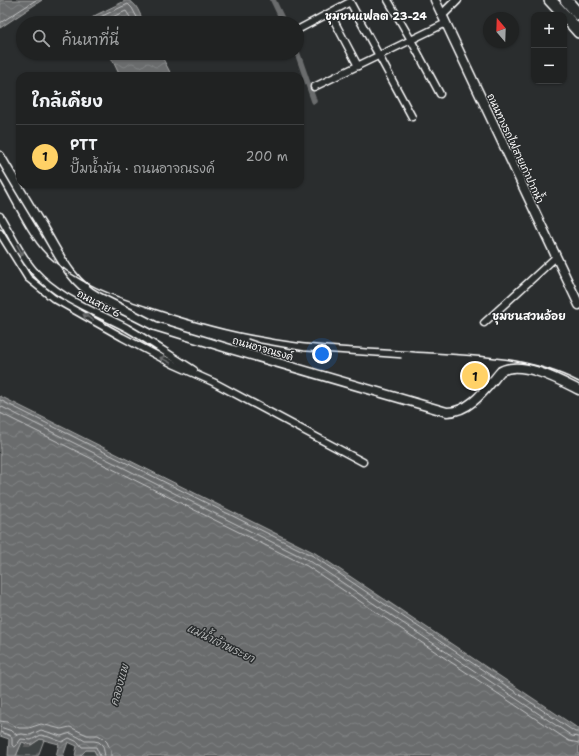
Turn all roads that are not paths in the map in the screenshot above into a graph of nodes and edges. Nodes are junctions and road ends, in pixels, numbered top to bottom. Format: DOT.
graph roads {
  1 [pos="388,0"];
  2 [pos="435,0"];
  3 [pos="457,0"];
  4 [pos="550,0"];
  5 [pos="566,0"];
  6 [pos="352,1"];
  7 [pos="330,13"];
  8 [pos="442,15"];
  9 [pos="572,15"];
  10 [pos="446,23"];
  11 [pos="304,26"];
  12 [pos="579,32"];
  13 [pos="411,40"];
  14 [pos="379,55"];
  15 [pos="358,66"];
  16 [pos="314,86"];
  17 [pos="440,94"];
  18 [pos="412,117"];
  19 [pos="0,156"];
  20 [pos="16,183"];
  21 [pos="19,188"];
  22 [pos="0,216"];
  23 [pos="0,233"];
  24 [pos="556,257"];
  25 [pos="579,305"];
  26 [pos="484,323"];
  27 [pos="213,382"];
  28 [pos="579,390"];
  29 [pos="363,462"];
  1 -- 13 [label="street"];
  2 -- 8 [label="street, ถนนทางรถไฟสายเก่าปากน้ำ"];
  3 -- 8 [label="street"];
  4 -- 9 [label="highway"];
  5 -- 9 [label="highway"];
  6 -- 7 [label="street"];
  6 -- 14 [label="street"];
  7 -- 11 [label="street"];
  7 -- 15 [label="street"];
  8 -- 10 [label="street, ถนนทางรถไฟสายเก่าปากน้ำ"];
  9 -- 12 [label="highway"];
  10 -- 13 [label="street"];
  10 -- 24 [label="street, ถนนทางรถไฟสายเก่าปากน้ำ"];
  13 -- 14 [label="street"];
  13 -- 17 [label="street"];
  14 -- 15 [label="street"];
  14 -- 18 [label="street"];
  15 -- 16 [label="street"];
  19 -- 20 [label="street, ถนนอาจณรงค์"];
  21 -- 28 [label="street, ถนนอาจณรงค์"];
  22 -- 27 [label="street, ถนนสาย 6, one-way"];
  27 -- 23 [label="street, ถนนสาย 6, one-way"];
  24 -- 25 [label="street, ถนนทางรถไฟสายเก่าปากน้ำ"];
  24 -- 26 [label="street"];
  27 -- 29 [label="street, ถนนสาย 6"];
}
